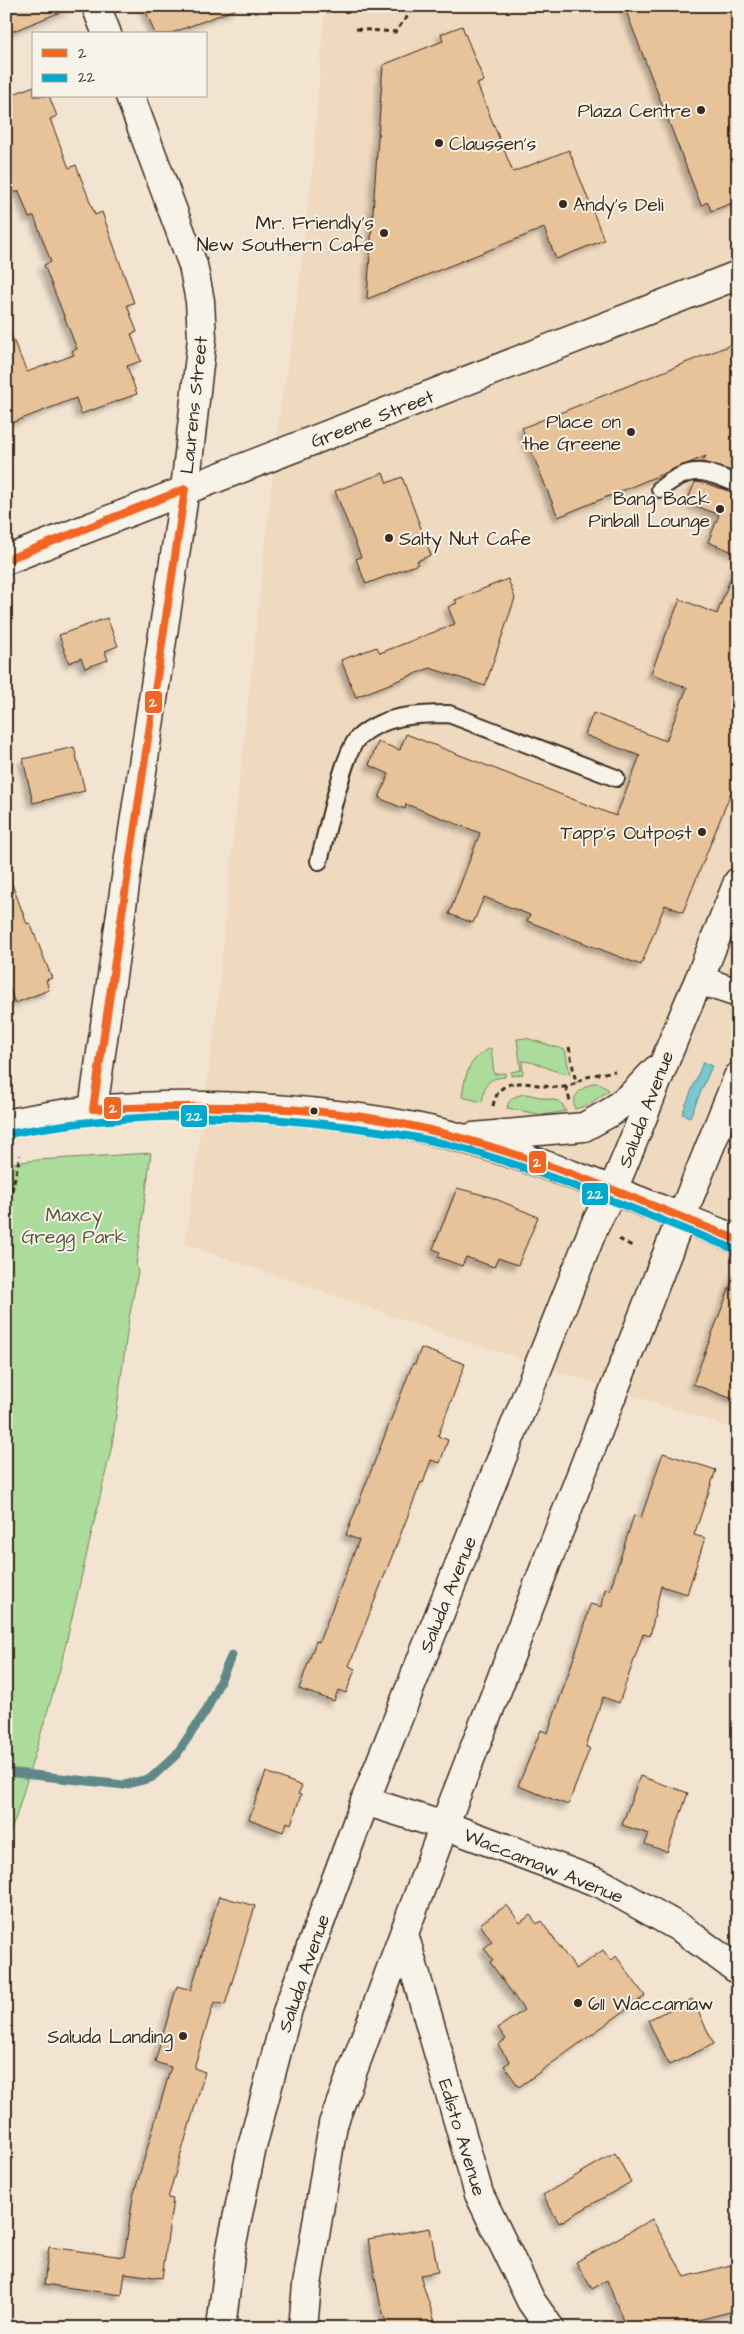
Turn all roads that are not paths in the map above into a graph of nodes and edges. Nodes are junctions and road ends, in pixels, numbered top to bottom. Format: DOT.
graph roads {
  1 [pos="96,6"];
  2 [pos="105,32"];
  3 [pos="131,98"];
  4 [pos="738,275"];
  5 [pos="738,484"];
  6 [pos="185,489"];
  7 [pos="660,489"];
  8 [pos="6,560"];
  9 [pos="616,778"];
  10 [pos="319,861"];
  11 [pos="738,882"];
  12 [pos="699,980"];
  13 [pos="738,993"];
  14 [pos="662,1063"];
  15 [pos="738,1076"];
  16 [pos="93,1109"];
  17 [pos="6,1124"];
  18 [pos="460,1138"];
  19 [pos="612,1191"];
  20 [pos="681,1218"];
  21 [pos="738,1240"];
  22 [pos="365,1801"];
  23 [pos="444,1826"];
  24 [pos="404,1934"];
  25 [pos="738,1970"];
  26 [pos="221,2328"];
  27 [pos="303,2328"];
  28 [pos="550,2328"];
  1 -- 2 [label="street"];
  3 -- 6 [label="street, Laurens Street"];
  4 -- 6 [label="street, Greene Street"];
  5 -- 7 [label="lane"];
  6 -- 8 [label="street, Greene Street"];
  6 -- 16 [label="street, Laurens Street"];
  9 -- 10 [label="lane"];
  11 -- 12 [label="street, Saluda Avenue"];
  12 -- 13 [label="street"];
  12 -- 14 [label="street, Saluda Avenue"];
  14 -- 18 [label="street"];
  14 -- 19 [label="street, Saluda Avenue"];
  15 -- 20 [label="street"];
  16 -- 17 [label="street"];
  16 -- 18 [label="street"];
  18 -- 19 [label="street"];
  19 -- 20 [label="street"];
  19 -- 22 [label="street, Saluda Avenue"];
  20 -- 21 [label="street"];
  20 -- 23 [label="street"];
  22 -- 23 [label="street, Waccamaw Avenue"];
  22 -- 26 [label="street, Saluda Avenue"];
  23 -- 24 [label="street"];
  23 -- 25 [label="street, Waccamaw Avenue"];
  24 -- 27 [label="street"];
  24 -- 28 [label="street, Edisto Avenue"];
}
